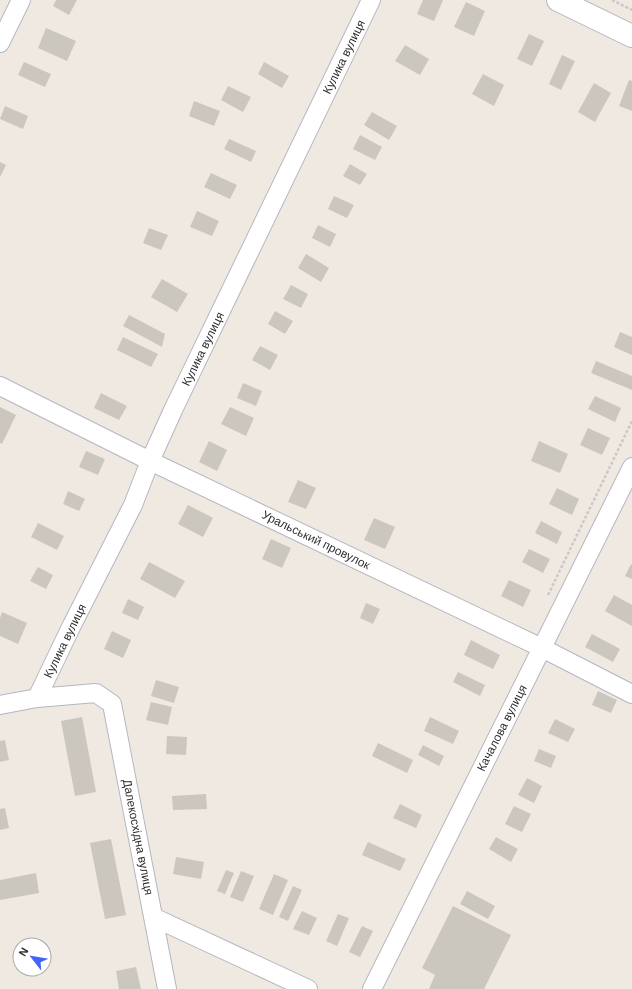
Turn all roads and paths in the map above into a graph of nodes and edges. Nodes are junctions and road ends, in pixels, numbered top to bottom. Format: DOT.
graph roads {
  1 [pos="21,0"];
  2 [pos="371,0"];
  3 [pos="558,0"];
  4 [pos="612,0"];
  5 [pos="632,10"];
  6 [pos="632,36"];
  7 [pos="0,43"];
  8 [pos="0,386"];
  9 [pos="632,421"];
  10 [pos="150,461"];
  11 [pos="632,467"];
  12 [pos="546,598"];
  13 [pos="542,648"];
  14 [pos="632,694"];
  15 [pos="37,698"];
  16 [pos="0,705"];
  17 [pos="153,917"];
  18 [pos="167,989"];
  19 [pos="308,989"];
  20 [pos="372,989"];
  1 -- 7 [label="street"];
  2 -- 10 [label="street, Кулика вулиця"];
  3 -- 6 [label="street"];
  4 -- 5 [label="path"];
  8 -- 10 [label="street, Уральський провулок"];
  9 -- 12 [label="path"];
  10 -- 13 [label="street, Уральський провулок"];
  10 -- 15 [label="street, Кулика вулиця"];
  11 -- 13 [label="street, Качалова вулиця"];
  13 -- 14 [label="street, Уральський провулок"];
  13 -- 20 [label="street, Качалова вулиця"];
  15 -- 16 [label="street, Далекосхідна вулиця"];
  15 -- 17 [label="street, Далекосхідна вулиця"];
  17 -- 18 [label="street, Далекосхідна вулиця"];
  17 -- 19 [label="street"];
}
